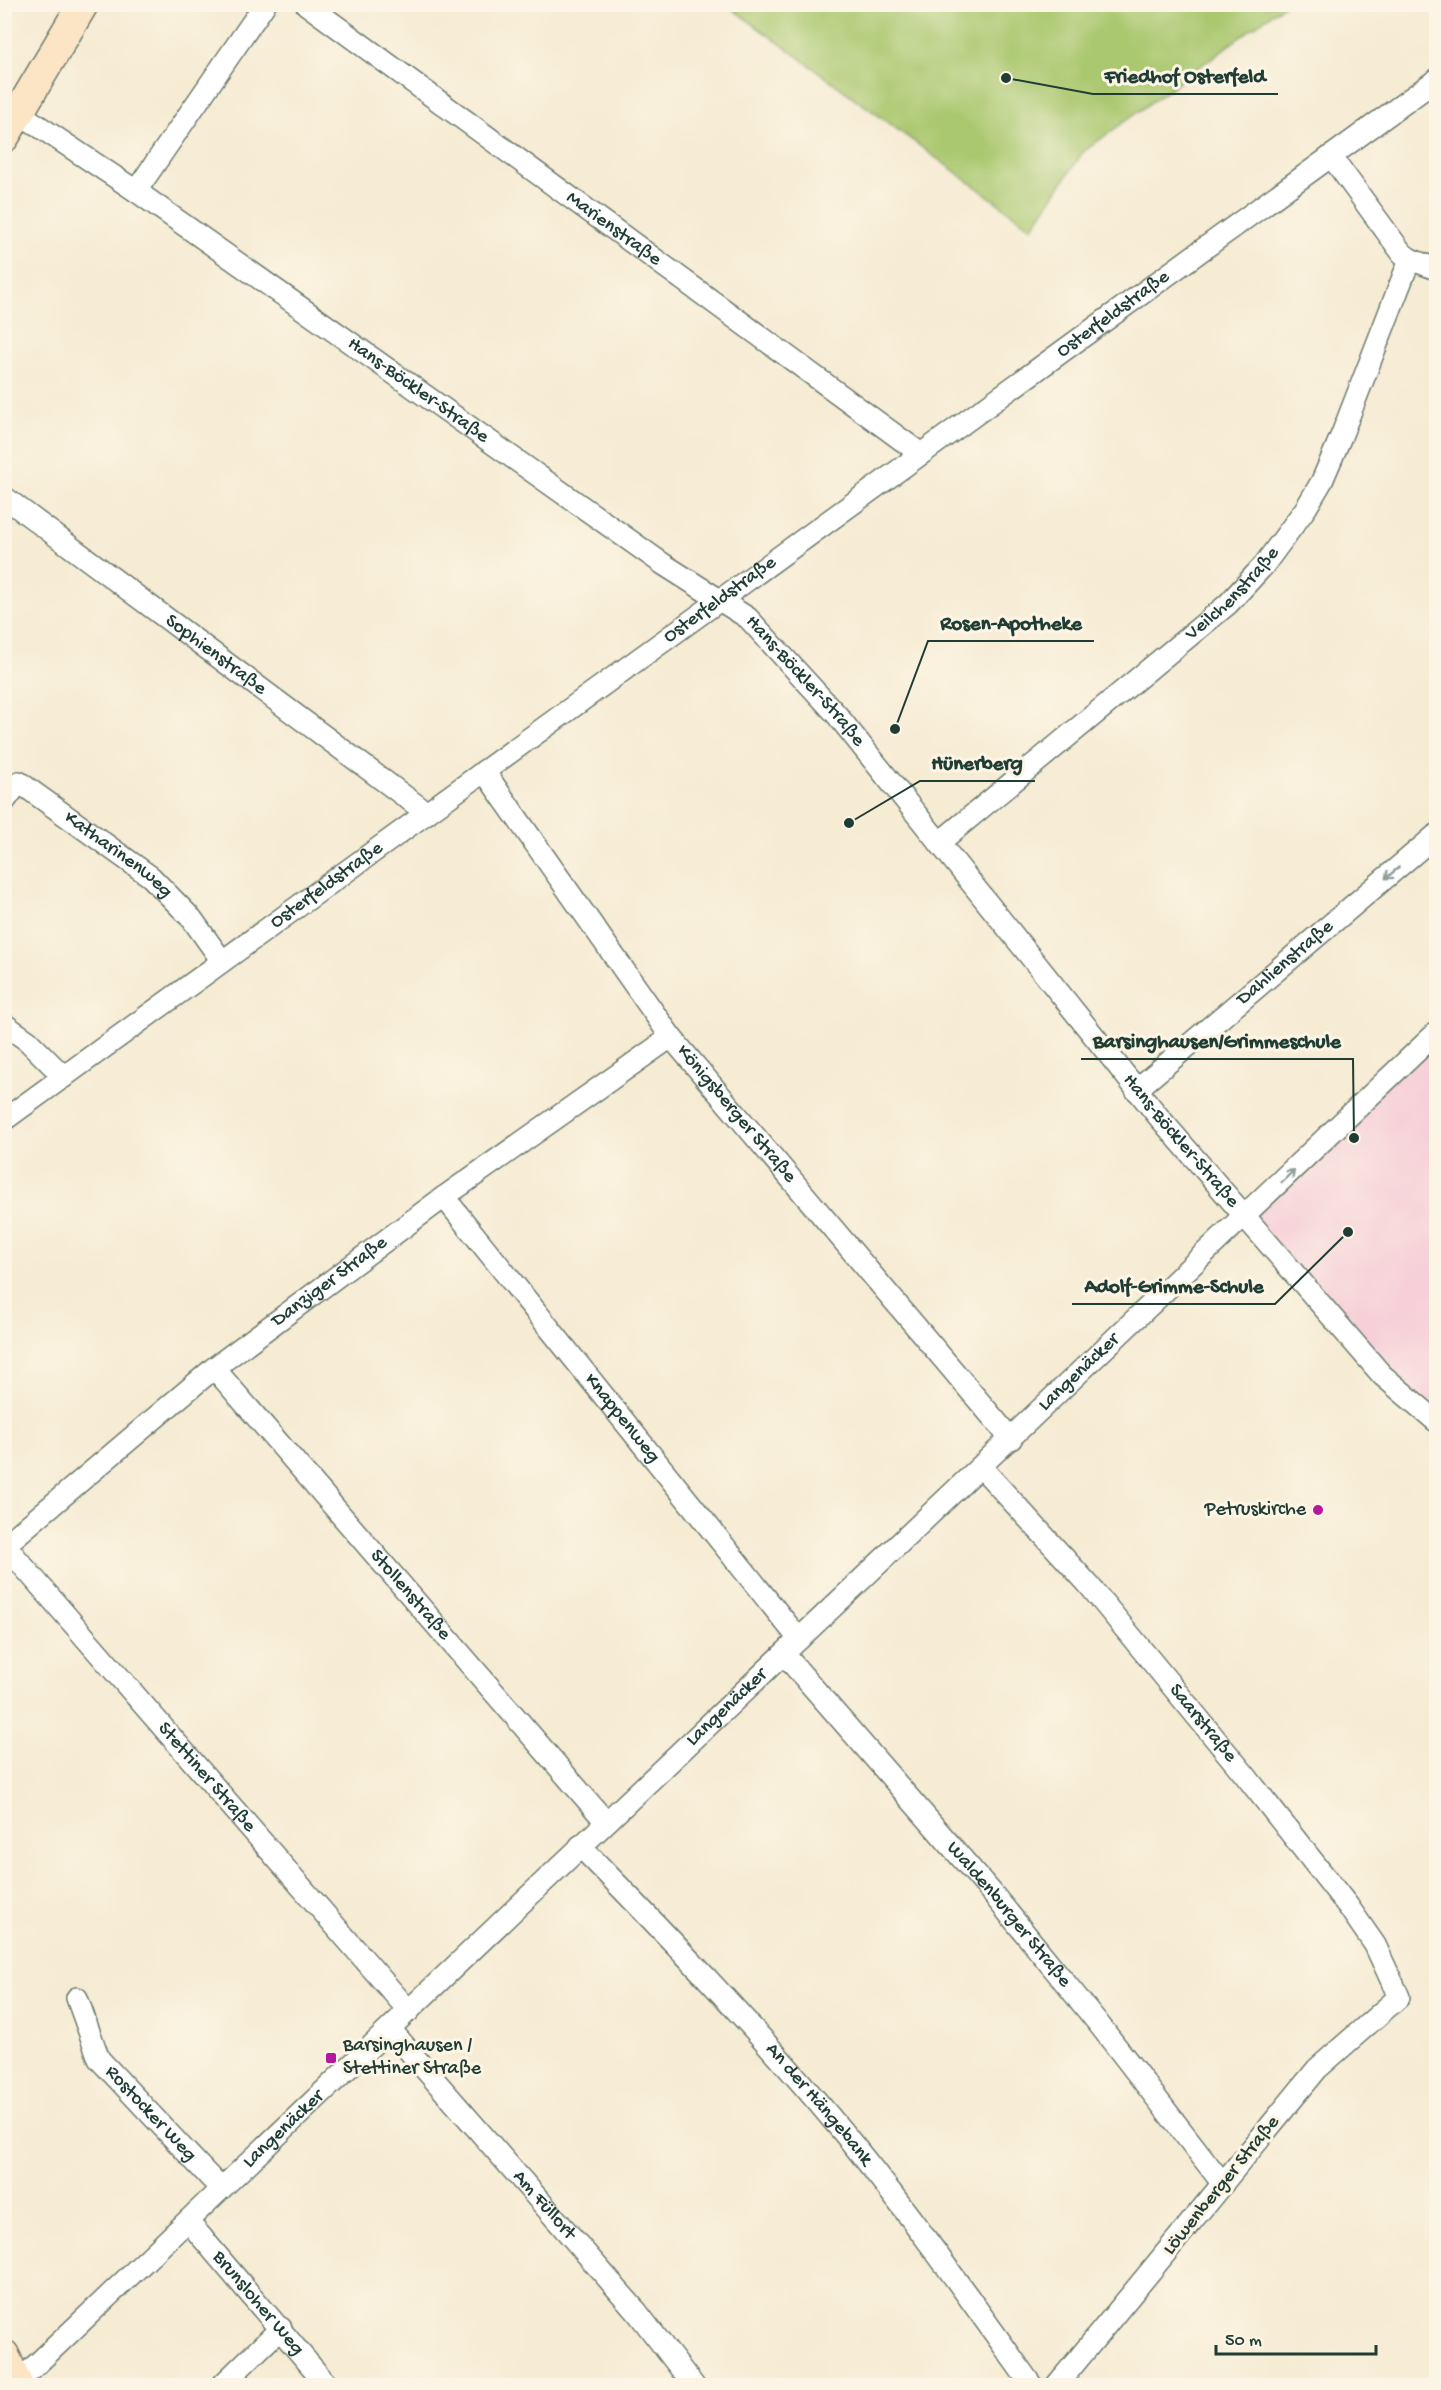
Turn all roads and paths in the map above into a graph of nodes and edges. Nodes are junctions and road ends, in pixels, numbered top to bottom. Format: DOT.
graph roads {
  1 [pos="83,4"];
  2 [pos="265,4"];
  3 [pos="306,4"];
  4 [pos="1437,80"];
  5 [pos="12,125"];
  6 [pos="1331,156"];
  7 [pos="136,191"];
  8 [pos="1410,259"];
  9 [pos="1437,268"];
  10 [pos="921,454"];
  11 [pos="4,497"];
  12 [pos="720,599"];
  13 [pos="484,771"];
  14 [pos="4,802"];
  15 [pos="427,813"];
  16 [pos="1437,835"];
  17 [pos="940,842"];
  18 [pos="222,961"];
  19 [pos="4,1024"];
  20 [pos="1437,1033"];
  21 [pos="671,1037"];
  22 [pos="64,1077"];
  23 [pos="1136,1090"];
  24 [pos="4,1120"];
  25 [pos="444,1197"];
  26 [pos="1245,1216"];
  27 [pos="214,1368"];
  28 [pos="1437,1421"];
  29 [pos="1011,1439"];
  30 [pos="981,1467"];
  31 [pos="5,1545"];
  32 [pos="799,1639"];
  33 [pos="784,1654"];
  34 [pos="606,1822"];
  35 [pos="580,1846"];
  36 [pos="1400,1997"];
  37 [pos="76,1998"];
  38 [pos="409,2011"];
  39 [pos="390,2029"];
  40 [pos="1223,2184"];
  41 [pos="221,2189"];
  42 [pos="188,2221"];
  43 [pos="281,2328"];
  44 [pos="4,2355"];
  45 [pos="17,2384"];
  46 [pos="221,2385"];
  47 [pos="328,2385"];
  48 [pos="694,2385"];
  49 [pos="1032,2385"];
  50 [pos="1056,2385"];
  1 -- 5 [label="street"];
  2 -- 7 [label="street"];
  3 -- 10 [label="street, Marienstraße"];
  4 -- 6 [label="street, Osterfeldstraße"];
  5 -- 7 [label="street, Hans-Böckler-Straße"];
  6 -- 8 [label="street"];
  6 -- 10 [label="street, Osterfeldstraße"];
  7 -- 12 [label="street, Hans-Böckler-Straße"];
  8 -- 9 [label="street"];
  8 -- 17 [label="street, Veilchenstraße"];
  10 -- 12 [label="street, Osterfeldstraße"];
  11 -- 15 [label="street, Sophienstraße"];
  12 -- 13 [label="street, Osterfeldstraße"];
  12 -- 17 [label="street, Hans-Böckler-Straße"];
  13 -- 15 [label="street, Osterfeldstraße"];
  13 -- 21 [label="street, Königsberger Straße"];
  14 -- 18 [label="street, Katharinenweg"];
  15 -- 18 [label="street, Osterfeldstraße"];
  16 -- 23 [label="street, Dahlienstraße, one-way"];
  17 -- 23 [label="street, Hans-Böckler-Straße"];
  18 -- 22 [label="street, Osterfeldstraße"];
  19 -- 22 [label="street"];
  26 -- 20 [label="street, Langenäcker, one-way"];
  21 -- 25 [label="street, Danziger Straße"];
  21 -- 29 [label="street, Königsberger Straße"];
  22 -- 24 [label="street, Osterfeldstraße"];
  23 -- 26 [label="street, Hans-Böckler-Straße"];
  25 -- 27 [label="street, Danziger Straße"];
  25 -- 32 [label="street, Knappenweg"];
  26 -- 28 [label="street, Hans-Böckler-Straße"];
  26 -- 29 [label="street, Langenäcker"];
  27 -- 31 [label="street, Danziger Straße"];
  27 -- 34 [label="street, Stollenstraße"];
  29 -- 30 [label="street, Langenäcker"];
  30 -- 32 [label="street, Langenäcker"];
  30 -- 36 [label="street, Saarstraße"];
  31 -- 38 [label="street, Stettiner Straße"];
  32 -- 33 [label="street, Langenäcker"];
  33 -- 34 [label="street, Langenäcker"];
  33 -- 40 [label="street, Waldenburger Straße"];
  34 -- 35 [label="street, Langenäcker"];
  35 -- 38 [label="street, Langenäcker"];
  35 -- 49 [label="street, An der Hängebank"];
  36 -- 40 [label="street, Löwenberger Straße"];
  37 -- 41 [label="street, Rostocker Weg"];
  38 -- 39 [label="street, Langenäcker"];
  39 -- 41 [label="street, Langenäcker"];
  39 -- 48 [label="street, Am Füllort"];
  40 -- 50 [label="street, Löwenberger Straße"];
  41 -- 42 [label="street, Langenäcker"];
  42 -- 43 [label="street, Brunsloher Weg"];
  42 -- 45 [label="street, Langenäcker"];
  43 -- 46 [label="street"];
  43 -- 47 [label="street, Brunsloher Weg"];
  44 -- 45 [label="street"];
}
